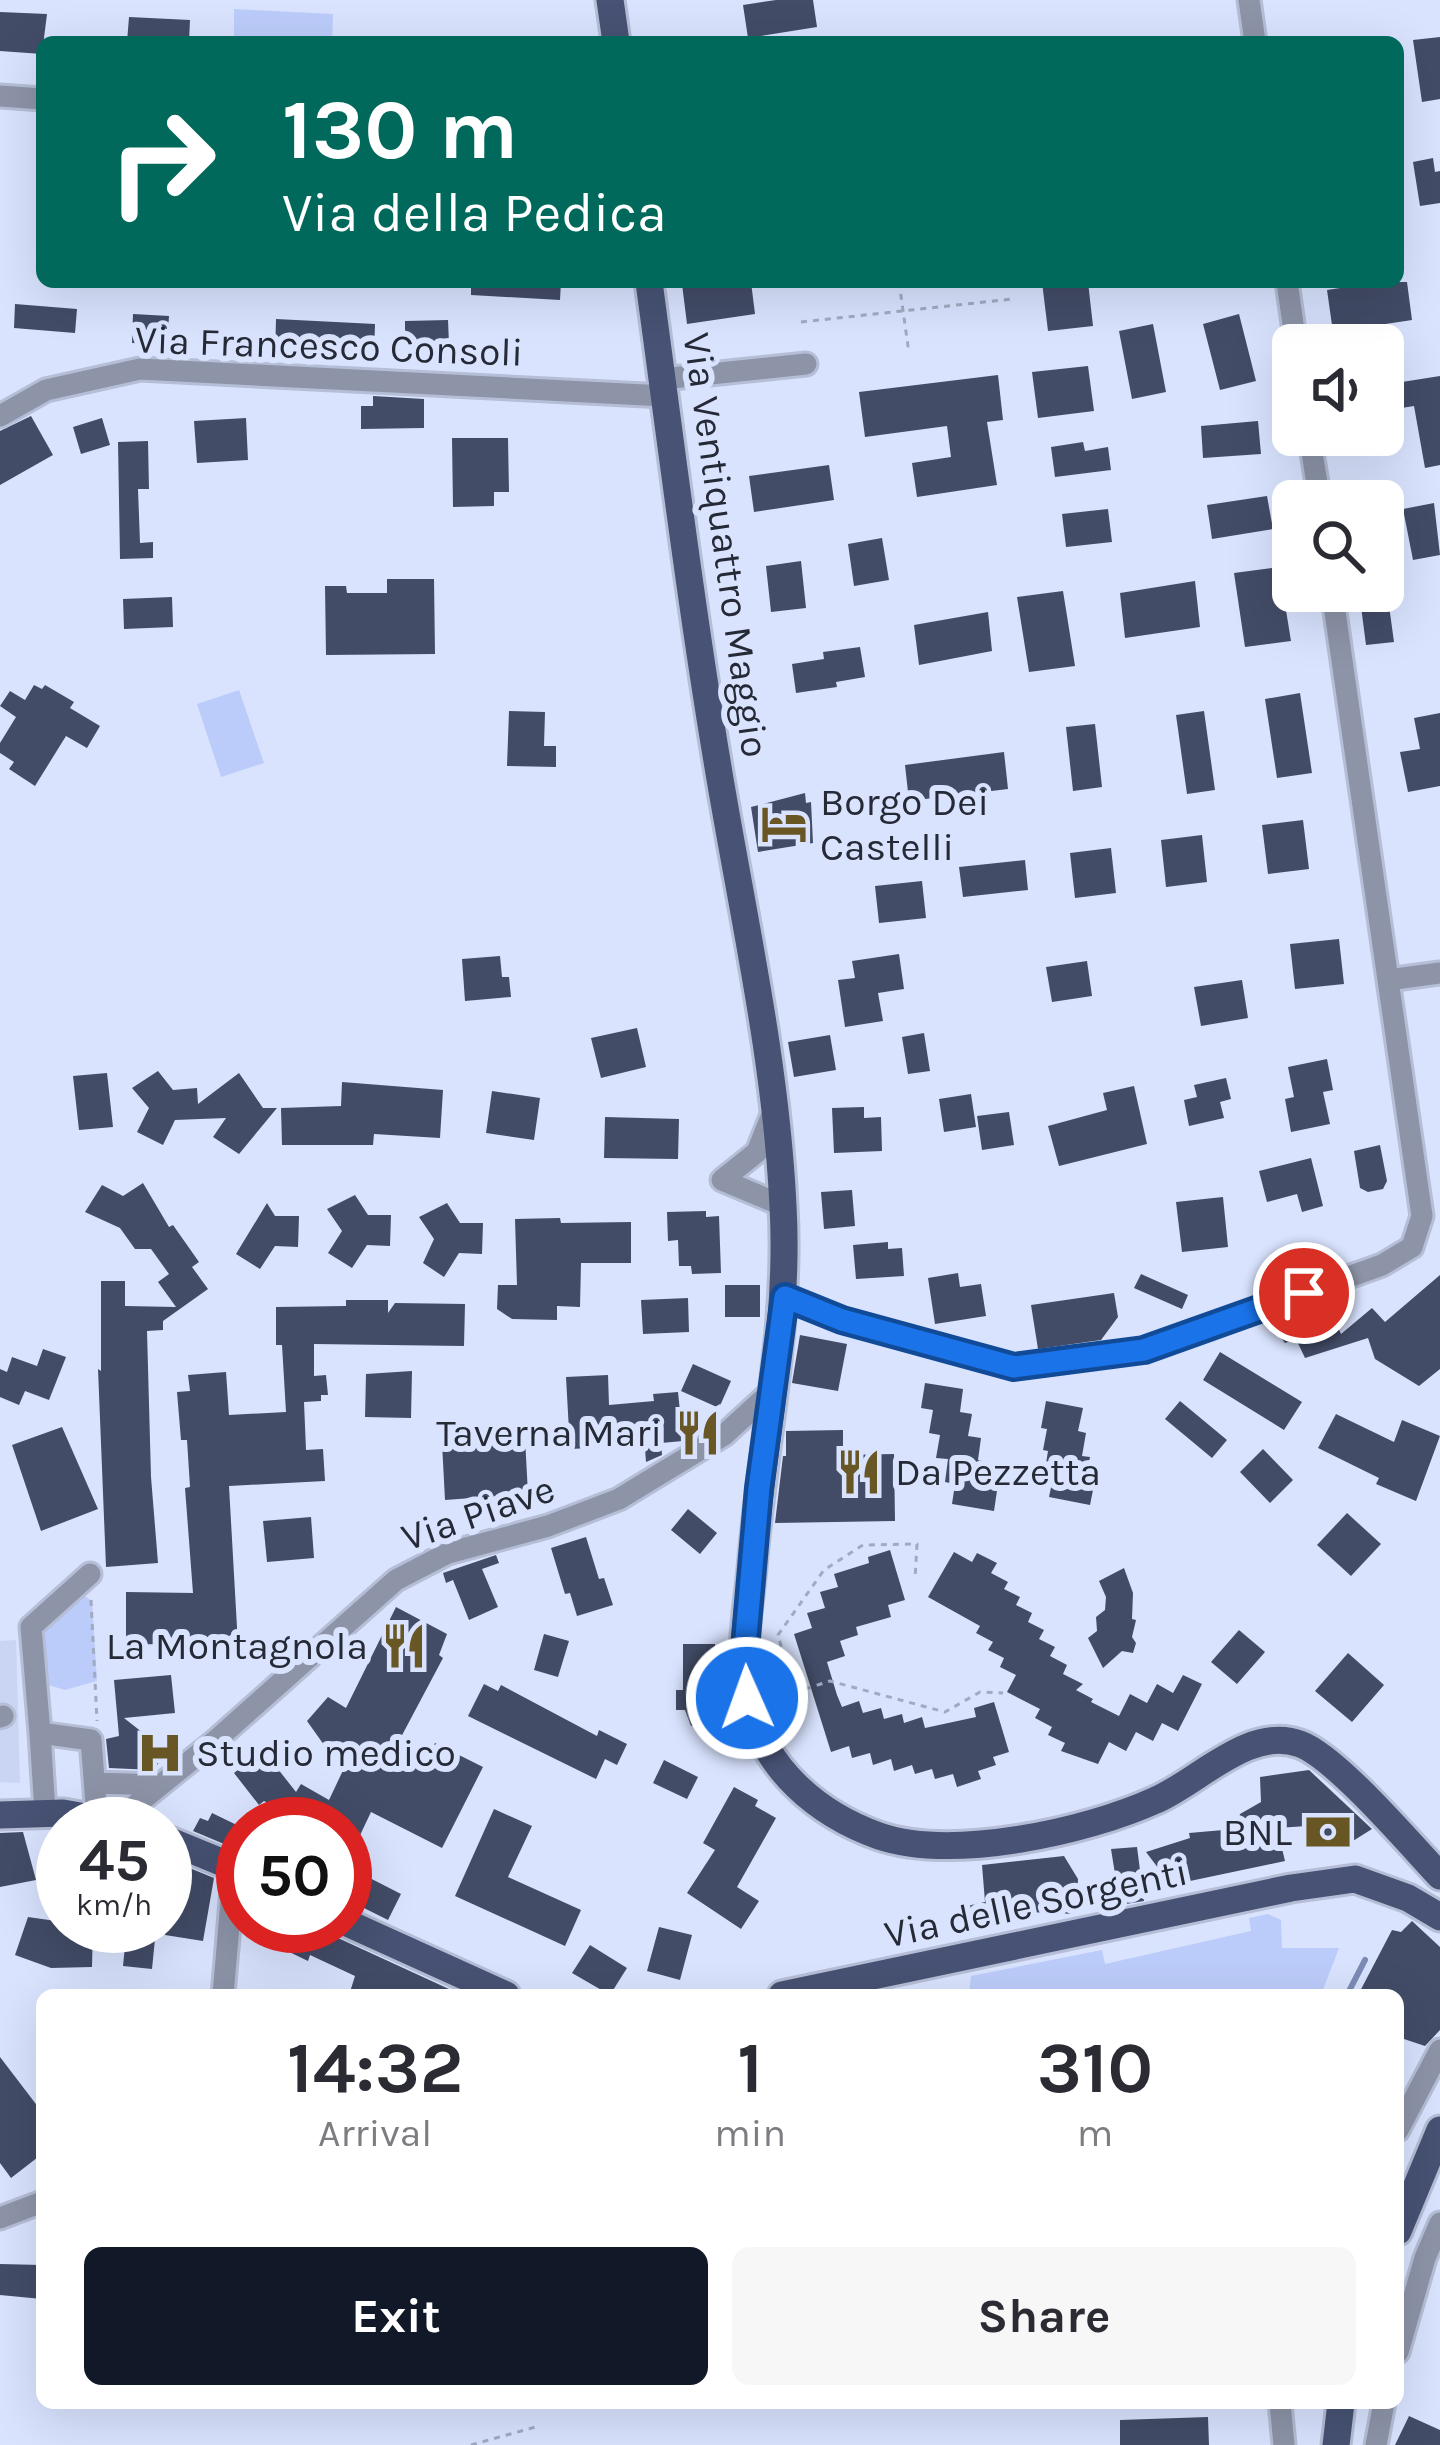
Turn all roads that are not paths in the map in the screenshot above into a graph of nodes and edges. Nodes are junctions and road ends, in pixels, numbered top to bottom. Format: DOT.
graph roads {
  1 [pos="610,0"];
  2 [pos="1249,0"];
  3 [pos="615,36"];
  4 [pos="1254,36"];
  5 [pos="0,96"];
  6 [pos="36,99"];
  7 [pos="650,288"];
  8 [pos="1288,288"];
  9 [pos="1293,324"];
  10 [pos="806,364"];
  11 [pos="663,387"];
  12 [pos="0,416"];
  13 [pos="1335,612"];
  14 [pos="1440,973"];
  15 [pos="1388,980"];
  16 [pos="775,1106"];
  17 [pos="784,1207"];
  18 [pos="785,1297"];
  19 [pos="771,1392"];
  20 [pos="82,1581"];
  21 [pos="40,1733"];
  22 [pos="95,1783"];
  23 [pos="159,1785"];
  24 [pos="44,1797"];
  25 [pos="102,1797"];
  26 [pos="144,1797"];
  27 [pos="36,1813"];
  28 [pos="0,1815"];
  29 [pos="1440,1876"];
  30 [pos="1440,1917"];
  31 [pos="372,1934"];
  32 [pos="228,1953"];
  33 [pos="224,1989"];
  34 [pos="493,1989"];
  35 [pos="811,1989"];
  36 [pos="1440,2050"];
  37 [pos="1404,2121"];
  38 [pos="1440,2131"];
  39 [pos="1433,2165"];
  40 [pos="36,2204"];
  41 [pos="0,2218"];
  42 [pos="1404,2220"];
  43 [pos="1440,2223"];
  44 [pos="1432,2262"];
  45 [pos="1404,2336"];
  46 [pos="1281,2409"];
  47 [pos="1340,2409"];
  48 [pos="1383,2409"];
  49 [pos="1284,2445"];
  50 [pos="1336,2445"];
  51 [pos="1376,2445"];
  1 -- 3 [label="main road"];
  2 -- 4 [label="street"];
  5 -- 6 [label="street"];
  7 -- 11 [label="main road, Via Ventiquattro Maggio"];
  8 -- 9 [label="street"];
  10 -- 11 [label="street, Via Francesco Consoli"];
  11 -- 12 [label="street, Via Francesco Consoli"];
  11 -- 16 [label="main road, Via Ventiquattro Maggio"];
  13 -- 15 [label="street"];
  14 -- 15 [label="street"];
  15 -- 18 [label="street"];
  16 -- 17 [label="main road, Via Ventiquattro Maggio"];
  16 -- 17 [label="street"];
  17 -- 18 [label="main road, Via Ventiquattro Maggio"];
  18 -- 19 [label="main road, Via Ventiquattro Maggio"];
  19 -- 23 [label="street, Via Piave"];
  19 -- 29 [label="main road, Via Ventiquattro Maggio"];
  20 -- 21 [label="street"];
  21 -- 22 [label="street"];
  21 -- 24 [label="street"];
  22 -- 23 [label="street"];
  22 -- 25 [label="street"];
  23 -- 26 [label="street, Via Piave"];
  27 -- 28 [label="main road"];
  30 -- 35 [label="main road, Via delle Sorgenti"];
  31 -- 34 [label="main road"];
  32 -- 33 [label="street"];
  36 -- 37 [label="street"];
  38 -- 39 [label="main road"];
  39 -- 42 [label="main road"];
  40 -- 41 [label="street"];
  43 -- 44 [label="street"];
  44 -- 45 [label="street"];
  46 -- 49 [label="street"];
  47 -- 50 [label="main road"];
  48 -- 51 [label="street"];
}
